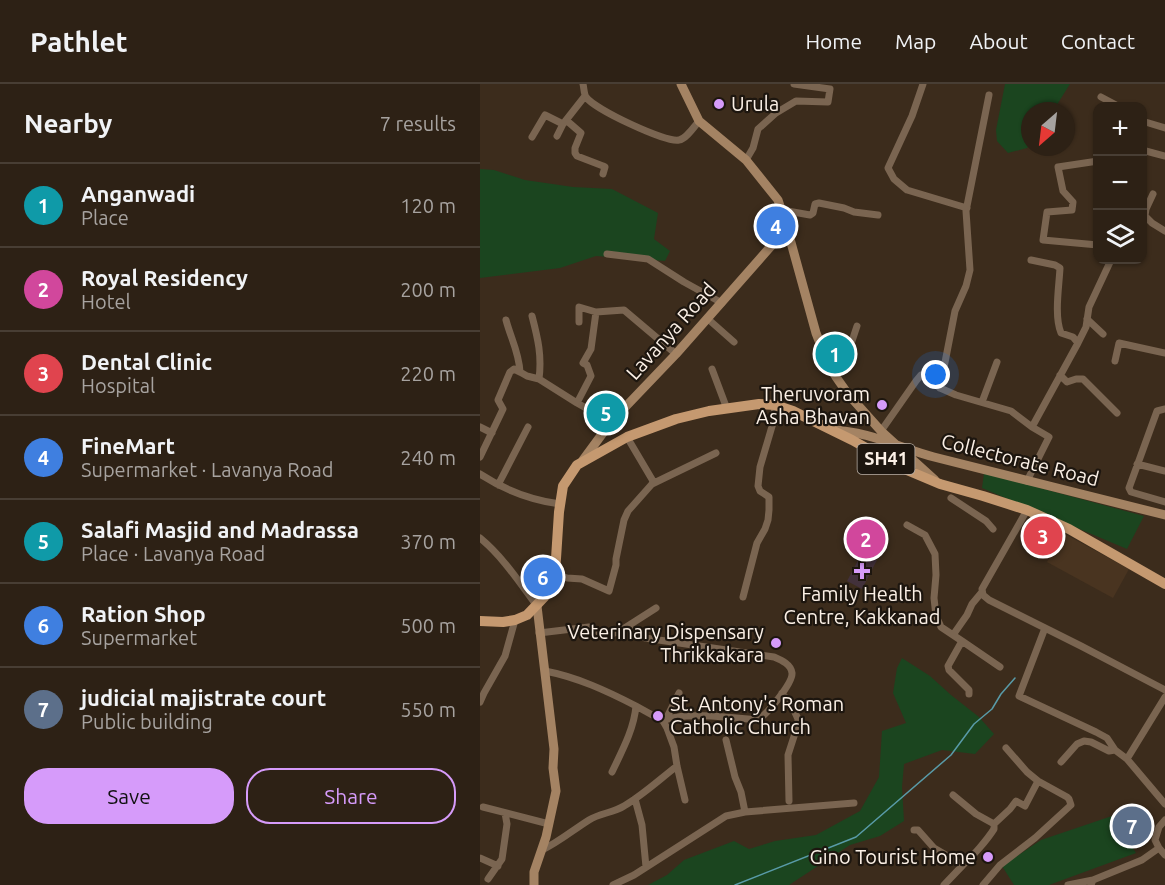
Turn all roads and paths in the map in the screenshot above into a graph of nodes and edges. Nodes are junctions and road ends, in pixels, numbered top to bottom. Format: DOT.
graph roads {
  1 [pos="583,84"];
  2 [pos="681,84"];
  3 [pos="794,84"];
  4 [pos="923,84"];
  5 [pos="989,95"];
  6 [pos="585,96"];
  7 [pos="1101,97"];
  8 [pos="1110,102"];
  9 [pos="699,121"];
  10 [pos="564,122"];
  11 [pos="1147,122"];
  12 [pos="1165,128"];
  13 [pos="556,136"];
  14 [pos="532,137"];
  15 [pos="1147,151"];
  16 [pos="1165,156"];
  17 [pos="746,160"];
  18 [pos="1093,162"];
  19 [pos="603,174"];
  20 [pos="1153,194"];
  21 [pos="967,208"];
  22 [pos="782,210"];
  23 [pos="878,215"];
  24 [pos="787,228"];
  25 [pos="1165,231"];
  26 [pos="1093,245"];
  27 [pos="607,254"];
  28 [pos="1031,260"];
  29 [pos="1109,264"];
  30 [pos="722,303"];
  31 [pos="596,312"];
  32 [pos="532,316"];
  33 [pos="708,319"];
  34 [pos="506,320"];
  35 [pos="1087,320"];
  36 [pos="579,322"];
  37 [pos="857,326"];
  38 [pos="1103,334"];
  39 [pos="734,342"];
  40 [pos="1078,343"];
  41 [pos="1165,353"];
  42 [pos="676,354"];
  43 [pos="1115,361"];
  44 [pos="997,362"];
  45 [pos="712,369"];
  46 [pos="520,372"];
  47 [pos="1060,375"];
  48 [pos="836,377"];
  49 [pos="539,379"];
  50 [pos="940,388"];
  51 [pos="982,402"];
  52 [pos="577,403"];
  53 [pos="775,405"];
  54 [pos="727,409"];
  55 [pos="1165,409"];
  56 [pos="1118,413"];
  57 [pos="610,422"];
  58 [pos="480,426"];
  59 [pos="1032,427"];
  60 [pos="528,428"];
  61 [pos="832,430"];
  62 [pos="881,431"];
  63 [pos="492,433"];
  64 [pos="627,437"];
  65 [pos="895,444"];
  66 [pos="716,453"];
  67 [pos="480,457"];
  68 [pos="583,460"];
  69 [pos="1165,463"];
  70 [pos="1137,464"];
  71 [pos="1165,471"];
  72 [pos="480,474"];
  73 [pos="1027,481"];
  74 [pos="652,484"];
  75 [pos="940,484"];
  76 [pos="498,485"];
  77 [pos="951,497"];
  78 [pos="1165,502"];
  79 [pos="560,504"];
  80 [pos="1027,510"];
  81 [pos="1165,515"];
  82 [pos="907,525"];
  83 [pos="993,529"];
  84 [pos="480,538"];
  85 [pos="555,574"];
  86 [pos="1165,584"];
  87 [pos="982,592"];
  88 [pos="743,597"];
  89 [pos="537,606"];
  90 [pos="656,608"];
  91 [pos="515,620"];
  92 [pos="480,621"];
  93 [pos="627,627"];
  94 [pos="1045,628"];
  95 [pos="539,633"];
  96 [pos="953,635"];
  97 [pos="962,641"];
  98 [pos="1000,667"];
  99 [pos="545,671"];
  100 [pos="1165,690"];
  101 [pos="679,693"];
  102 [pos="782,693"];
  103 [pos="969,694"];
  104 [pos="1165,697"];
  105 [pos="480,702"];
  106 [pos="636,706"];
  107 [pos="664,720"];
  108 [pos="726,740"];
  109 [pos="1006,748"];
  110 [pos="1115,750"];
  111 [pos="1127,759"];
  112 [pos="1061,762"];
  113 [pos="677,766"];
  114 [pos="612,772"];
  115 [pos="1038,781"];
  116 [pos="953,795"];
  117 [pos="635,799"];
  118 [pos="685,800"];
  119 [pos="789,801"];
  120 [pos="854,803"];
  121 [pos="1165,804"];
  122 [pos="483,807"];
  123 [pos="746,812"];
  124 [pos="505,813"];
  125 [pos="1165,820"];
  126 [pos="549,824"];
  127 [pos="994,824"];
  128 [pos="914,830"];
  129 [pos="1159,848"];
  130 [pos="542,850"];
  131 [pos="1165,855"];
  132 [pos="480,858"];
  133 [pos="963,865"];
  134 [pos="498,866"];
  135 [pos="646,867"];
  136 [pos="488,879"];
  137 [pos="1092,882"];
  138 [pos="534,885"];
  139 [pos="613,885"];
  140 [pos="944,885"];
  141 [pos="983,885"];
  142 [pos="1068,885"];
  1 -- 6 [label="street"];
  2 -- 9 [label="street"];
  3 -- 17 [label="street"];
  4 -- 21 [label="street"];
  5 -- 21 [label="street"];
  6 -- 9 [label="street"];
  6 -- 10 [label="street"];
  7 -- 8 [label="street"];
  9 -- 17 [label="street"];
  10 -- 13 [label="street"];
  10 -- 14 [label="street"];
  10 -- 19 [label="street"];
  11 -- 12 [label="street"];
  15 -- 16 [label="street"];
  17 -- 22 [label="street"];
  18 -- 26 [label="street"];
  20 -- 25 [label="street"];
  21 -- 50 [label="street"];
  22 -- 23 [label="street"];
  22 -- 24 [label="street"];
  24 -- 30 [label="street, Lavanya Road"];
  24 -- 48 [label="street"];
  27 -- 30 [label="street"];
  28 -- 40 [label="street"];
  29 -- 35 [label="street"];
  30 -- 33 [label="street, Lavanya Road"];
  31 -- 36 [label="street"];
  31 -- 42 [label="street"];
  31 -- 52 [label="street"];
  32 -- 49 [label="street"];
  33 -- 39 [label="street"];
  33 -- 42 [label="street, Lavanya Road"];
  34 -- 46 [label="street"];
  35 -- 38 [label="street"];
  35 -- 40 [label="street"];
  37 -- 48 [label="street"];
  40 -- 47 [label="street"];
  41 -- 43 [label="street"];
  42 -- 57 [label="street, Lavanya Road"];
  44 -- 51 [label="street"];
  45 -- 54 [label="street"];
  46 -- 49 [label="street"];
  46 -- 63 [label="street"];
  47 -- 56 [label="street"];
  47 -- 59 [label="street"];
  48 -- 62 [label="street"];
  49 -- 52 [label="street"];
  50 -- 51 [label="street"];
  50 -- 62 [label="street"];
  51 -- 59 [label="street"];
  52 -- 57 [label="street"];
  53 -- 54 [label="main road, SH41"];
  53 -- 61 [label="main road, SH41"];
  53 -- 88 [label="street"];
  54 -- 64 [label="main road, SH41"];
  55 -- 70 [label="street"];
  57 -- 68 [label="street, Lavanya Road"];
  58 -- 63 [label="street"];
  59 -- 73 [label="street"];
  60 -- 76 [label="street"];
  61 -- 65 [label="street, Collectorate Road"];
  61 -- 75 [label="main road, SH41"];
  62 -- 65 [label="street"];
  63 -- 67 [label="street"];
  64 -- 68 [label="main road, SH41"];
  64 -- 74 [label="street"];
  65 -- 73 [label="street, Collectorate Road"];
  65 -- 75 [label="street"];
  66 -- 74 [label="street"];
  68 -- 79 [label="main road, SH41"];
  69 -- 71 [label="street"];
  70 -- 71 [label="street"];
  70 -- 78 [label="street"];
  72 -- 76 [label="street"];
  73 -- 81 [label="street, Collectorate Road"];
  74 -- 85 [label="street"];
  75 -- 77 [label="main road, SH41"];
  76 -- 79 [label="street"];
  77 -- 80 [label="main road, SH41"];
  77 -- 83 [label="street"];
  79 -- 85 [label="main road, SH41"];
  80 -- 86 [label="main road, SH41"];
  80 -- 87 [label="street"];
  82 -- 96 [label="street"];
  84 -- 89 [label="street"];
  85 -- 89 [label="main road, SH41"];
  87 -- 94 [label="street"];
  87 -- 96 [label="street"];
  89 -- 91 [label="main road, SH41"];
  89 -- 95 [label="street"];
  90 -- 93 [label="street"];
  91 -- 92 [label="main road"];
  91 -- 105 [label="street"];
  93 -- 95 [label="street"];
  93 -- 102 [label="street"];
  94 -- 100 [label="street"];
  94 -- 110 [label="street"];
  95 -- 99 [label="street"];
  96 -- 97 [label="street"];
  97 -- 98 [label="street"];
  97 -- 103 [label="street"];
  99 -- 106 [label="street"];
  99 -- 126 [label="street"];
  101 -- 107 [label="street"];
  102 -- 107 [label="street"];
  102 -- 119 [label="street"];
  104 -- 111 [label="street"];
  106 -- 107 [label="street"];
  106 -- 114 [label="street"];
  107 -- 113 [label="street"];
  108 -- 123 [label="street"];
  109 -- 115 [label="street"];
  110 -- 111 [label="street"];
  110 -- 112 [label="street"];
  111 -- 121 [label="street"];
  113 -- 117 [label="street"];
  113 -- 118 [label="street"];
  115 -- 127 [label="street"];
  115 -- 141 [label="street"];
  116 -- 127 [label="street"];
  117 -- 130 [label="street"];
  117 -- 135 [label="street"];
  120 -- 123 [label="street"];
  122 -- 124 [label="street"];
  123 -- 135 [label="street"];
  124 -- 126 [label="street"];
  124 -- 134 [label="street"];
  125 -- 129 [label="street"];
  126 -- 130 [label="street"];
  127 -- 133 [label="street"];
  128 -- 133 [label="street"];
  129 -- 131 [label="street"];
  129 -- 137 [label="street"];
  130 -- 138 [label="street"];
  132 -- 134 [label="street"];
  133 -- 140 [label="street"];
  134 -- 136 [label="street"];
  135 -- 139 [label="street"];
  137 -- 142 [label="street"];
}
